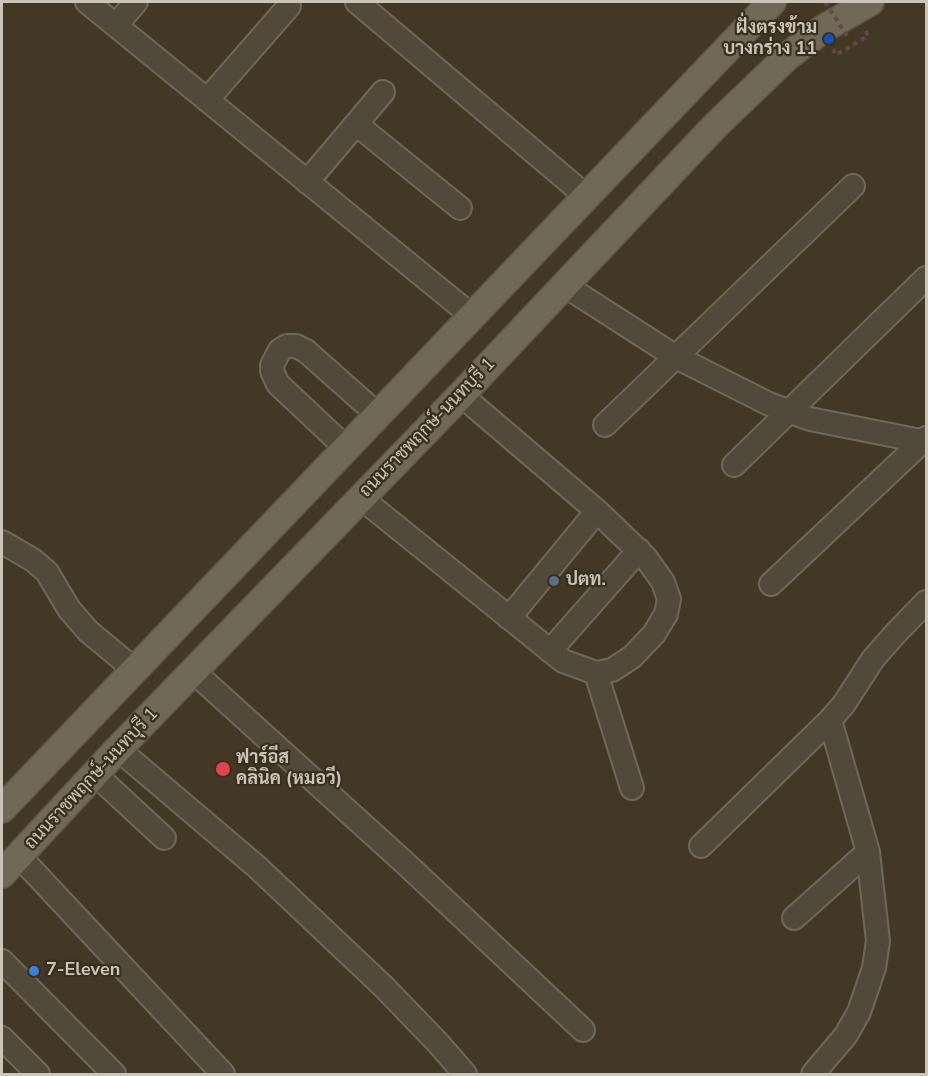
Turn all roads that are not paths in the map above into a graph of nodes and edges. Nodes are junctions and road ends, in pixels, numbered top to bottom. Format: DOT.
graph roads {
  1 [pos="87,2"];
  2 [pos="136,2"];
  3 [pos="357,2"];
  4 [pos="772,2"];
  5 [pos="870,2"];
  6 [pos="289,6"];
  7 [pos="116,25"];
  8 [pos="383,92"];
  9 [pos="207,100"];
  10 [pos="356,124"];
  11 [pos="307,182"];
  12 [pos="853,186"];
  13 [pos="586,196"];
  14 [pos="460,208"];
  15 [pos="927,278"];
  16 [pos="564,285"];
  17 [pos="471,315"];
  18 [pos="676,357"];
  19 [pos="461,395"];
  20 [pos="789,411"];
  21 [pos="377,414"];
  22 [pos="605,425"];
  23 [pos="925,440"];
  24 [pos="345,447"];
  25 [pos="734,465"];
  26 [pos="362,498"];
  27 [pos="597,511"];
  28 [pos="2,542"];
  29 [pos="639,550"];
  30 [pos="771,584"];
  31 [pos="927,602"];
  32 [pos="509,618"];
  33 [pos="550,651"];
  34 [pos="135,670"];
  35 [pos="194,672"];
  36 [pos="596,673"];
  37 [pos="830,720"];
  38 [pos="118,749"];
  39 [pos="95,774"];
  40 [pos="632,788"];
  41 [pos="2,809"];
  42 [pos="164,838"];
  43 [pos="701,846"];
  44 [pos="868,852"];
  45 [pos="10,865"];
  46 [pos="794,918"];
  47 [pos="2,961"];
  48 [pos="583,1030"];
  49 [pos="2,1038"];
  50 [pos="38,1074"];
  51 [pos="114,1074"];
  52 [pos="223,1074"];
  53 [pos="465,1074"];
  54 [pos="813,1074"];
  1 -- 7 [label="street"];
  2 -- 7 [label="street"];
  3 -- 13 [label="street"];
  4 -- 13 [label="main road"];
  5 -- 16 [label="main road, ถนนราชพฤกษ์-นนทบุรี 1"];
  6 -- 9 [label="street"];
  7 -- 9 [label="street"];
  8 -- 10 [label="street"];
  9 -- 11 [label="street"];
  10 -- 11 [label="street"];
  10 -- 14 [label="street"];
  11 -- 17 [label="street"];
  12 -- 18 [label="street"];
  13 -- 17 [label="main road"];
  15 -- 20 [label="street"];
  16 -- 18 [label="street"];
  16 -- 19 [label="main road, ถนนราชพฤกษ์-นนทบุรี 1"];
  17 -- 21 [label="main road"];
  18 -- 20 [label="street"];
  18 -- 22 [label="street"];
  19 -- 26 [label="main road, ถนนราชพฤกษ์-นนทบุรี 1"];
  19 -- 27 [label="street"];
  20 -- 23 [label="street"];
  20 -- 25 [label="street"];
  21 -- 24 [label="main road"];
  21 -- 24 [label="street"];
  23 -- 30 [label="street"];
  24 -- 34 [label="main road"];
  26 -- 32 [label="street"];
  26 -- 35 [label="main road, ถนนราชพฤกษ์-นนทบุรี 1"];
  27 -- 29 [label="street"];
  27 -- 32 [label="street"];
  28 -- 34 [label="street"];
  29 -- 33 [label="street"];
  29 -- 36 [label="street"];
  31 -- 37 [label="street"];
  32 -- 33 [label="street"];
  33 -- 36 [label="street"];
  34 -- 41 [label="main road"];
  35 -- 38 [label="main road, ถนนราชพฤกษ์-นนทบุรี 1"];
  35 -- 48 [label="street"];
  36 -- 40 [label="street"];
  37 -- 43 [label="street"];
  37 -- 44 [label="street"];
  38 -- 39 [label="main road, ถนนราชพฤกษ์-นนทบุรี 1"];
  38 -- 53 [label="street"];
  39 -- 42 [label="street"];
  39 -- 45 [label="main road, ถนนราชพฤกษ์-นนทบุรี 1"];
  44 -- 46 [label="street"];
  44 -- 54 [label="street"];
  45 -- 52 [label="street"];
  47 -- 51 [label="street"];
  49 -- 50 [label="street"];
}
